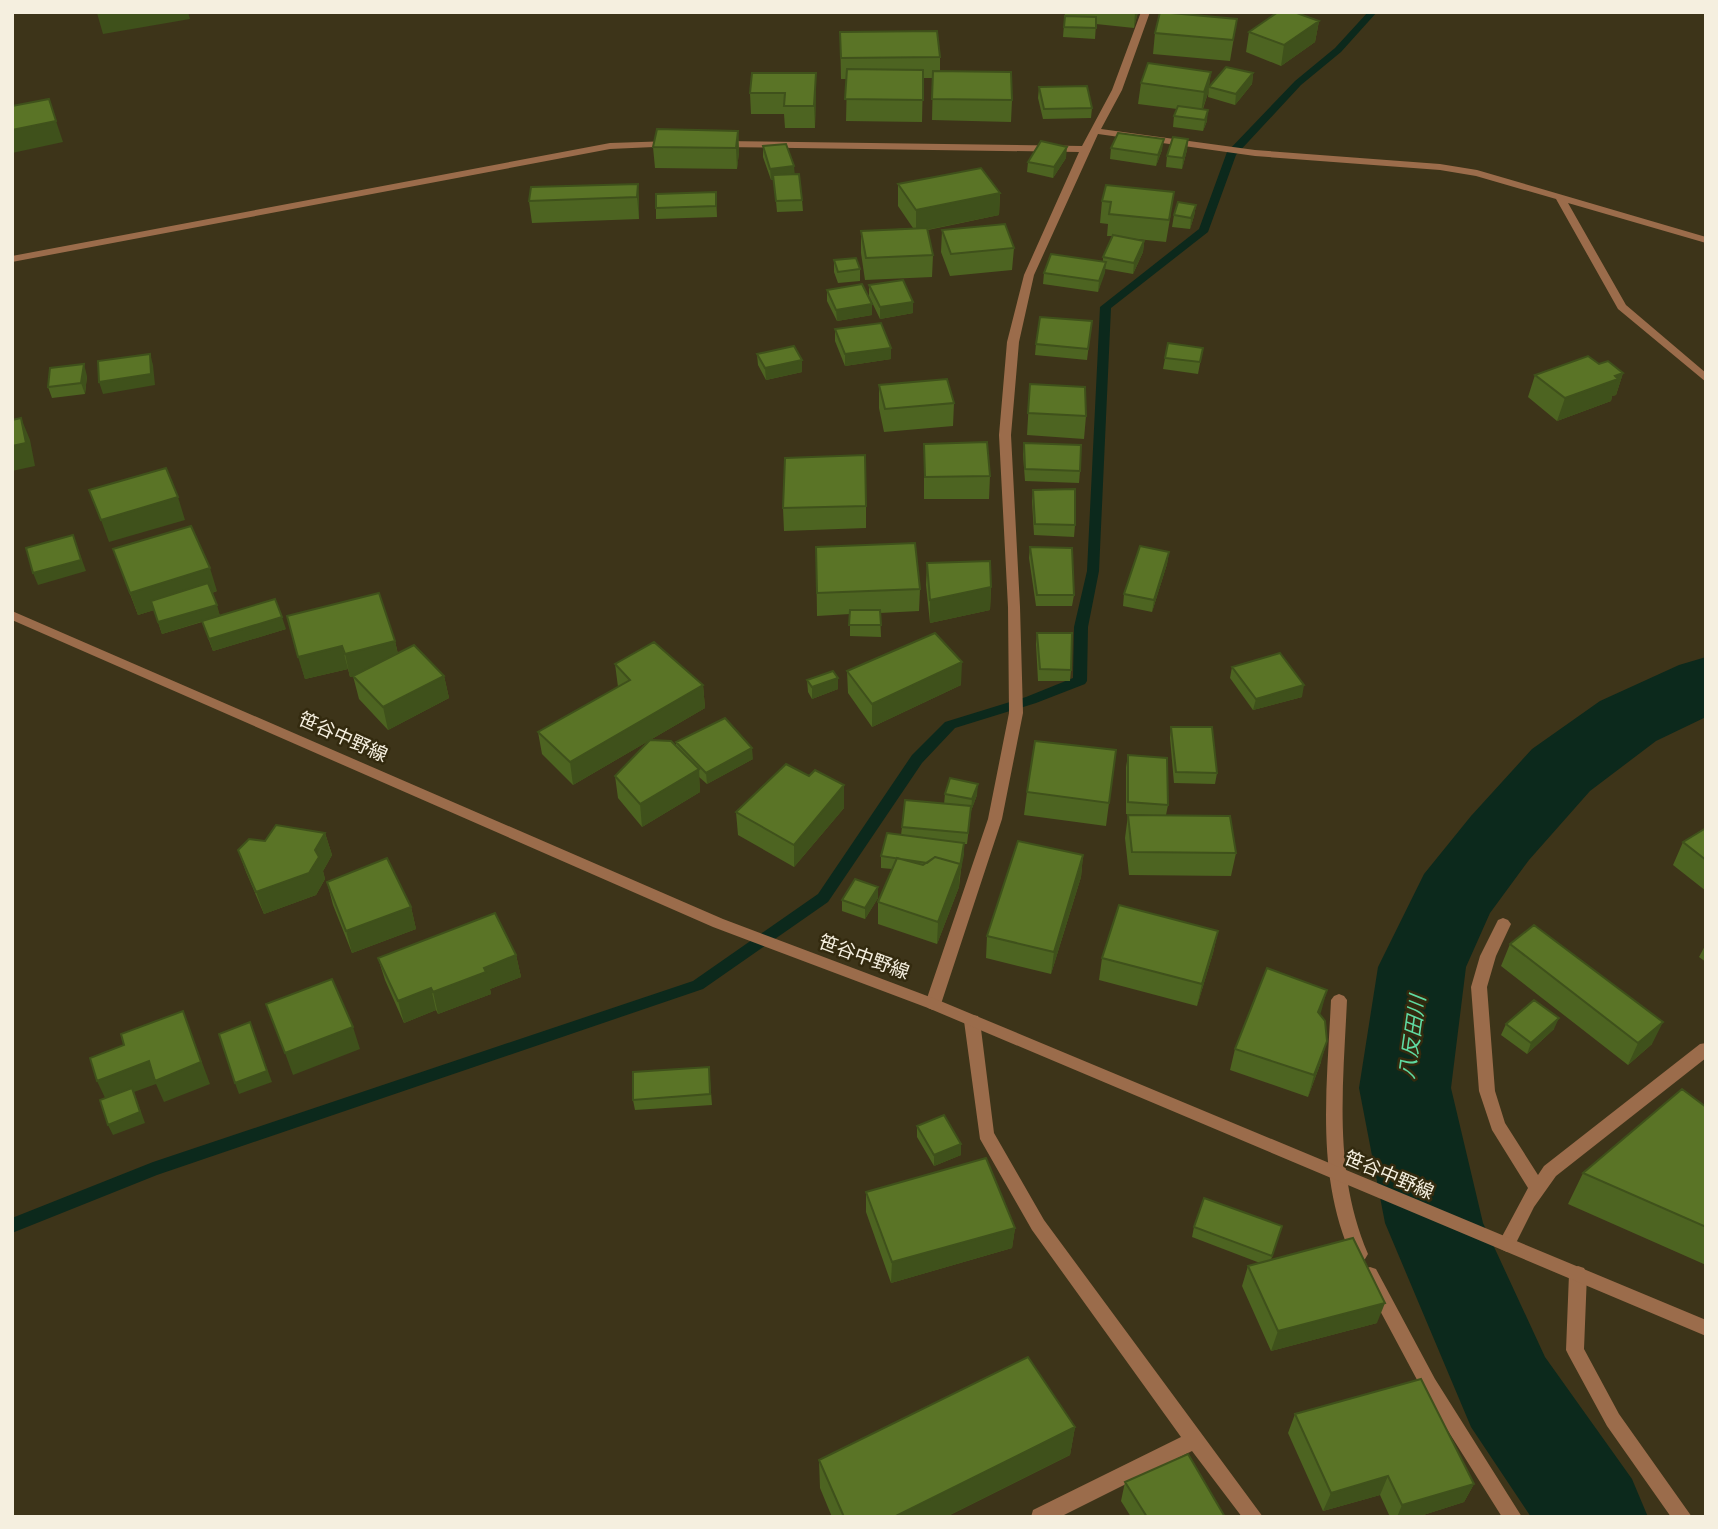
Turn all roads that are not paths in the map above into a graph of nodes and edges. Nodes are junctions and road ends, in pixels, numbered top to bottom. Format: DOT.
graph roads {
  1 [pos="1146,12"];
  2 [pos="1095,131"];
  3 [pos="682,144"];
  4 [pos="710,144"];
  5 [pos="1085,149"];
  6 [pos="1559,196"];
  7 [pos="1706,240"];
  8 [pos="12,259"];
  9 [pos="1706,379"];
  10 [pos="12,615"];
  11 [pos="1503,924"];
  12 [pos="1339,1000"];
  13 [pos="933,1004"];
  14 [pos="972,1021"];
  15 [pos="1706,1049"];
  16 [pos="1335,1175"];
  17 [pos="1537,1188"];
  18 [pos="1503,1243"];
  19 [pos="1578,1275"];
  20 [pos="1706,1328"];
  21 [pos="1195,1440"];
  22 [pos="1040,1517"];
  23 [pos="1254,1517"];
  24 [pos="1513,1517"];
  25 [pos="1683,1517"];
  1 -- 2 [label="street"];
  2 -- 5 [label="street"];
  2 -- 6 [label="street"];
  3 -- 8 [label="street"];
  4 -- 5 [label="street"];
  5 -- 13 [label="street"];
  6 -- 7 [label="street"];
  6 -- 9 [label="street"];
  10 -- 13 [label="street, 笹谷中野線"];
  11 -- 17 [label="street"];
  12 -- 16 [label="street"];
  13 -- 14 [label="street, 笹谷中野線"];
  14 -- 16 [label="street, 笹谷中野線"];
  14 -- 21 [label="street"];
  15 -- 17 [label="street"];
  16 -- 18 [label="street, 笹谷中野線"];
  16 -- 24 [label="street"];
  17 -- 18 [label="street"];
  18 -- 19 [label="street, 笹谷中野線"];
  19 -- 20 [label="street, 笹谷中野線"];
  19 -- 25 [label="street"];
  21 -- 22 [label="street"];
  21 -- 23 [label="street"];
}
